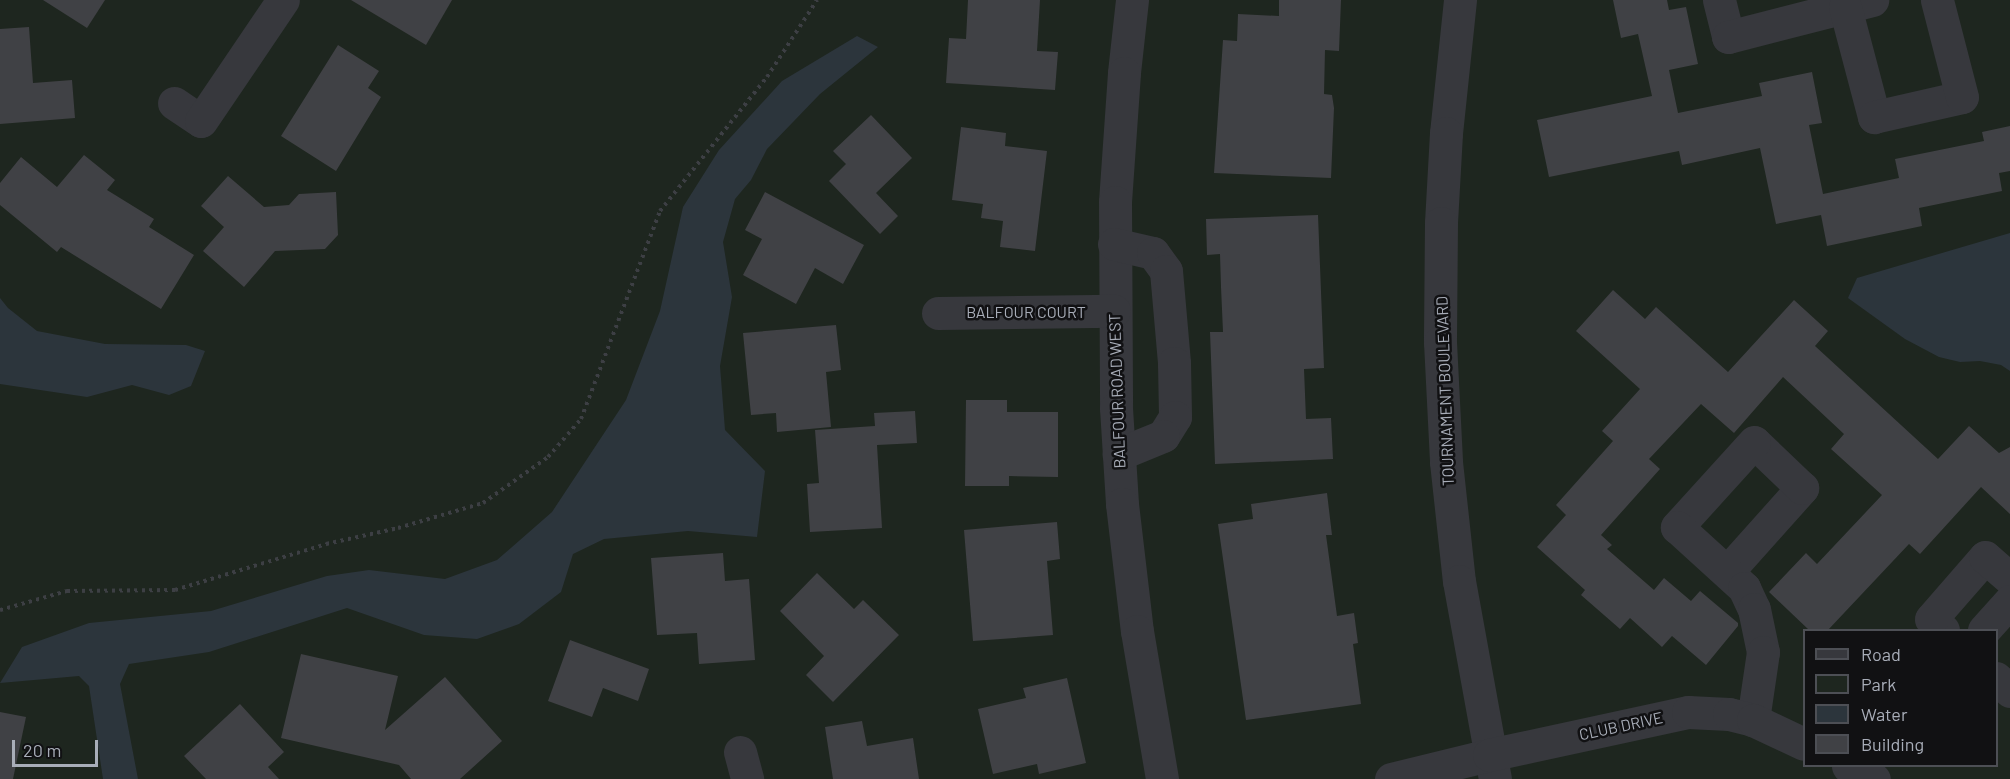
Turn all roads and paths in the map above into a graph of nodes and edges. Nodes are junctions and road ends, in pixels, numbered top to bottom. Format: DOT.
graph roads {
  1 [pos="283,0"];
  2 [pos="817,0"];
  3 [pos="1132,0"];
  4 [pos="1460,0"];
  5 [pos="1719,0"];
  6 [pos="1936,0"];
  7 [pos="1858,4"];
  8 [pos="1794,10"];
  9 [pos="174,103"];
  10 [pos="1114,244"];
  11 [pos="1114,311"];
  12 [pos="938,313"];
  13 [pos="1119,454"];
  14 [pos="1727,572"];
  15 [pos="2010,579"];
  16 [pos="2010,601"];
  17 [pos="0,610"];
  18 [pos="1937,625"];
  19 [pos="1985,629"];
  20 [pos="1998,680"];
  21 [pos="2010,691"];
  22 [pos="1754,720"];
  23 [pos="1803,744"];
  24 [pos="1492,767"];
  25 [pos="1852,767"];
  26 [pos="1162,779"];
  27 [pos="1391,779"];
  28 [pos="1874,779"];
  1 -- 9 [label="street"];
  2 -- 17 [label="path"];
  3 -- 10 [label="street, BALFOUR ROAD WEST"];
  4 -- 24 [label="street, TOURNAMENT BOULEVARD"];
  5 -- 8 [label="street"];
  6 -- 7 [label="street"];
  7 -- 8 [label="street"];
  10 -- 11 [label="street, BALFOUR ROAD WEST"];
  10 -- 13 [label="street"];
  11 -- 12 [label="street, BALFOUR COURT"];
  11 -- 13 [label="street, BALFOUR ROAD WEST"];
  13 -- 26 [label="street, BALFOUR ROAD WEST"];
  14 -- 14 [label="street"];
  14 -- 22 [label="street"];
  15 -- 18 [label="street"];
  16 -- 19 [label="street"];
  20 -- 21 [label="street"];
  22 -- 23 [label="street, CLUB DRIVE"];
  22 -- 24 [label="street, CLUB DRIVE"];
  24 -- 27 [label="street, CLUB DRIVE"];
  25 -- 28 [label="street"];
}
